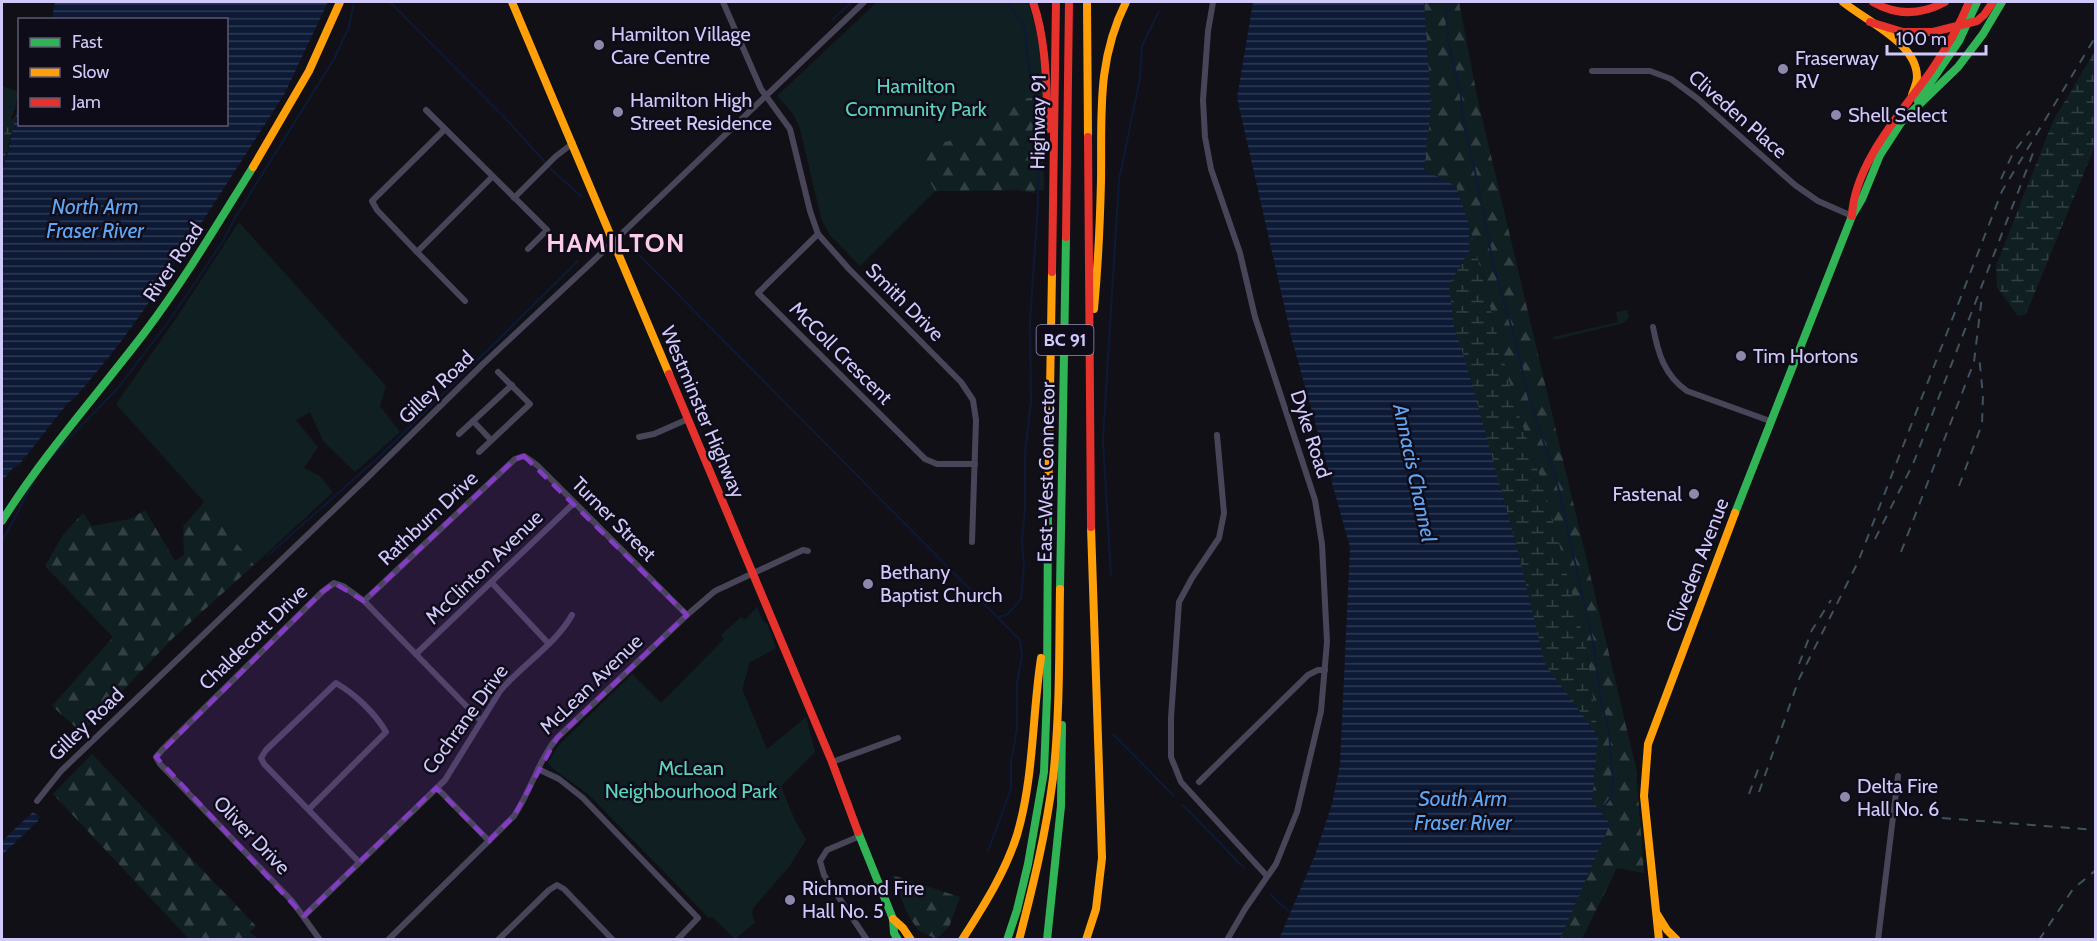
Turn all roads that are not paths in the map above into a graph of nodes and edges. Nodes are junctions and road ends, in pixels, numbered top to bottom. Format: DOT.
graph roads {
  1 [pos="340,2"];
  2 [pos="512,2"];
  3 [pos="723,2"];
  4 [pos="864,2"];
  5 [pos="1033,2"];
  6 [pos="1056,2"];
  7 [pos="1069,2"];
  8 [pos="1087,2"];
  9 [pos="1126,2"];
  10 [pos="1213,2"];
  11 [pos="1843,2"];
  12 [pos="1873,2"];
  13 [pos="1945,2"];
  14 [pos="1969,2"];
  15 [pos="1977,2"];
  16 [pos="1993,2"];
  17 [pos="2002,2"];
  18 [pos="1870,22"];
  19 [pos="1967,25"];
  20 [pos="1958,27"];
  21 [pos="1592,71"];
  22 [pos="1912,95"];
  23 [pos="765,96"];
  24 [pos="426,110"];
  25 [pos="1900,123"];
  26 [pos="445,129"];
  27 [pos="573,143"];
  28 [pos="492,177"];
  29 [pos="514,198"];
  30 [pos="1852,216"];
  31 [pos="818,234"];
  32 [pos="613,240"];
  33 [pos="1052,244"];
  34 [pos="528,249"];
  35 [pos="417,252"];
  36 [pos="465,301"];
  37 [pos="1653,327"];
  38 [pos="1089,369"];
  39 [pos="498,372"];
  40 [pos="512,385"];
  41 [pos="688,419"];
  42 [pos="473,421"];
  43 [pos="1770,421"];
  44 [pos="459,434"];
  45 [pos="1218,435"];
  46 [pos="639,437"];
  47 [pos="491,440"];
  48 [pos="479,452"];
  49 [pos="515,459"];
  50 [pos="975,464"];
  51 [pos="574,503"];
  52 [pos="2,521"];
  53 [pos="972,542"];
  54 [pos="808,551"];
  55 [pos="753,574"];
  56 [pos="492,583"];
  57 [pos="364,601"];
  58 [pos="572,615"];
  59 [pos="687,615"];
  60 [pos="1046,637"];
  61 [pos="548,643"];
  62 [pos="416,654"];
  63 [pos="1325,670"];
  64 [pos="1059,679"];
  65 [pos="481,721"];
  66 [pos="898,738"];
  67 [pos="156,757"];
  68 [pos="832,762"];
  69 [pos="538,769"];
  70 [pos="1898,776"];
  71 [pos="1199,782"];
  72 [pos="436,788"];
  73 [pos="37,801"];
  74 [pos="309,809"];
  75 [pos="860,836"];
  76 [pos="489,841"];
  77 [pos="358,862"];
  78 [pos="1267,876"];
  79 [pos="1656,913"];
  80 [pos="304,916"];
  81 [pos="893,919"];
  82 [pos="501,938"];
  83 [pos="320,939"];
  84 [pos="388,939"];
  85 [pos="614,939"];
  86 [pos="677,939"];
  87 [pos="867,939"];
  88 [pos="898,939"];
  89 [pos="910,939"];
  90 [pos="962,939"];
  91 [pos="1007,939"];
  92 [pos="1019,939"];
  93 [pos="1047,939"];
  94 [pos="1086,939"];
  95 [pos="1227,939"];
  96 [pos="1659,939"];
  97 [pos="1677,939"];
  98 [pos="1878,939"];
  1 -- 52 [label="main road, River Road"];
  2 -- 27 [label="main road, Westminster Highway"];
  3 -- 23 [label="street, Smith Drive"];
  4 -- 23 [label="street, Gilley Road"];
  5 -- 33 [label="main road"];
  6 -- 33 [label="main road, Highway 91 / BC 91"];
  7 -- 64 [label="main road, East-West Connector / BC 91"];
  8 -- 38 [label="main road"];
  9 -- 38 [label="main road"];
  10 -- 63 [label="street, Dyke Road"];
  11 -- 18 [label="main road"];
  12 -- 13 [label="main road"];
  14 -- 20 [label="main road, Cliveden Avenue"];
  15 -- 19 [label="main road, Cliveden Avenue"];
  16 -- 19 [label="main road"];
  17 -- 25 [label="main road"];
  18 -- 20 [label="main road"];
  18 -- 22 [label="main road"];
  19 -- 20 [label="main road"];
  19 -- 25 [label="main road, Cliveden Avenue"];
  20 -- 22 [label="main road, Cliveden Avenue"];
  21 -- 30 [label="street, Cliveden Place"];
  22 -- 30 [label="main road, Cliveden Avenue"];
  23 -- 31 [label="street, Smith Drive"];
  23 -- 32 [label="street, Gilley Road"];
  24 -- 26 [label="street"];
  25 -- 30 [label="main road, Cliveden Avenue"];
  26 -- 28 [label="street"];
  26 -- 35 [label="street"];
  27 -- 29 [label="street"];
  27 -- 32 [label="main road, Westminster Highway"];
  28 -- 29 [label="street"];
  28 -- 35 [label="street"];
  29 -- 34 [label="street"];
  30 -- 43 [label="main road, Cliveden Avenue"];
  31 -- 50 [label="street, Smith Drive"];
  31 -- 50 [label="street, McColl Crescent"];
  32 -- 41 [label="main road, Westminster Highway"];
  32 -- 73 [label="street, Gilley Road"];
  33 -- 60 [label="main road, East-West Connector / BC 91"];
  35 -- 36 [label="street"];
  37 -- 43 [label="street"];
  38 -- 94 [label="main road"];
  39 -- 40 [label="street"];
  40 -- 42 [label="street"];
  40 -- 47 [label="street"];
  41 -- 46 [label="street"];
  41 -- 55 [label="main road, Westminster Highway"];
  42 -- 44 [label="street"];
  42 -- 47 [label="street"];
  43 -- 79 [label="main road, Cliveden Avenue"];
  45 -- 78 [label="street"];
  47 -- 48 [label="street"];
  49 -- 51 [label="street, Turner Street"];
  49 -- 57 [label="street, Rathburn Drive"];
  50 -- 53 [label="street, Smith Drive"];
  51 -- 56 [label="street, McClinton Avenue"];
  51 -- 59 [label="street, Turner Street"];
  54 -- 55 [label="street, McLean Avenue"];
  55 -- 59 [label="street, McLean Avenue"];
  55 -- 68 [label="main road, Westminster Highway"];
  56 -- 61 [label="street"];
  56 -- 62 [label="street, McClinton Avenue"];
  57 -- 62 [label="street, Chaldecott Drive"];
  57 -- 67 [label="street, Chaldecott Drive"];
  58 -- 61 [label="street, Cochrane Drive"];
  59 -- 69 [label="street, McLean Avenue"];
  60 -- 90 [label="main road"];
  60 -- 91 [label="main road, East-West Connector / BC 91"];
  61 -- 65 [label="street, Cochrane Drive"];
  62 -- 65 [label="street, Chaldecott Drive"];
  63 -- 71 [label="street"];
  63 -- 78 [label="street, Dyke Road"];
  64 -- 92 [label="main road, East-West Connector / BC 91"];
  64 -- 93 [label="main road"];
  65 -- 72 [label="street, Cochrane Drive"];
  66 -- 68 [label="street"];
  67 -- 80 [label="street, Oliver Drive"];
  68 -- 75 [label="main road, Westminster Highway"];
  69 -- 76 [label="street, McLean Avenue"];
  69 -- 86 [label="street"];
  70 -- 98 [label="street"];
  72 -- 76 [label="street"];
  72 -- 77 [label="street, Cochrane Drive"];
  74 -- 74 [label="street"];
  74 -- 77 [label="street"];
  75 -- 81 [label="main road, Westminster Highway"];
  75 -- 87 [label="street"];
  76 -- 84 [label="street, McLean Avenue"];
  77 -- 80 [label="street, Cochrane Drive"];
  78 -- 95 [label="street, Dyke Road"];
  79 -- 96 [label="main road, Cliveden Avenue"];
  79 -- 97 [label="main road"];
  80 -- 83 [label="street, Oliver Drive"];
  81 -- 88 [label="main road, Westminster Highway"];
  81 -- 89 [label="main road, Westminster Highway"];
  82 -- 85 [label="street"];
}
